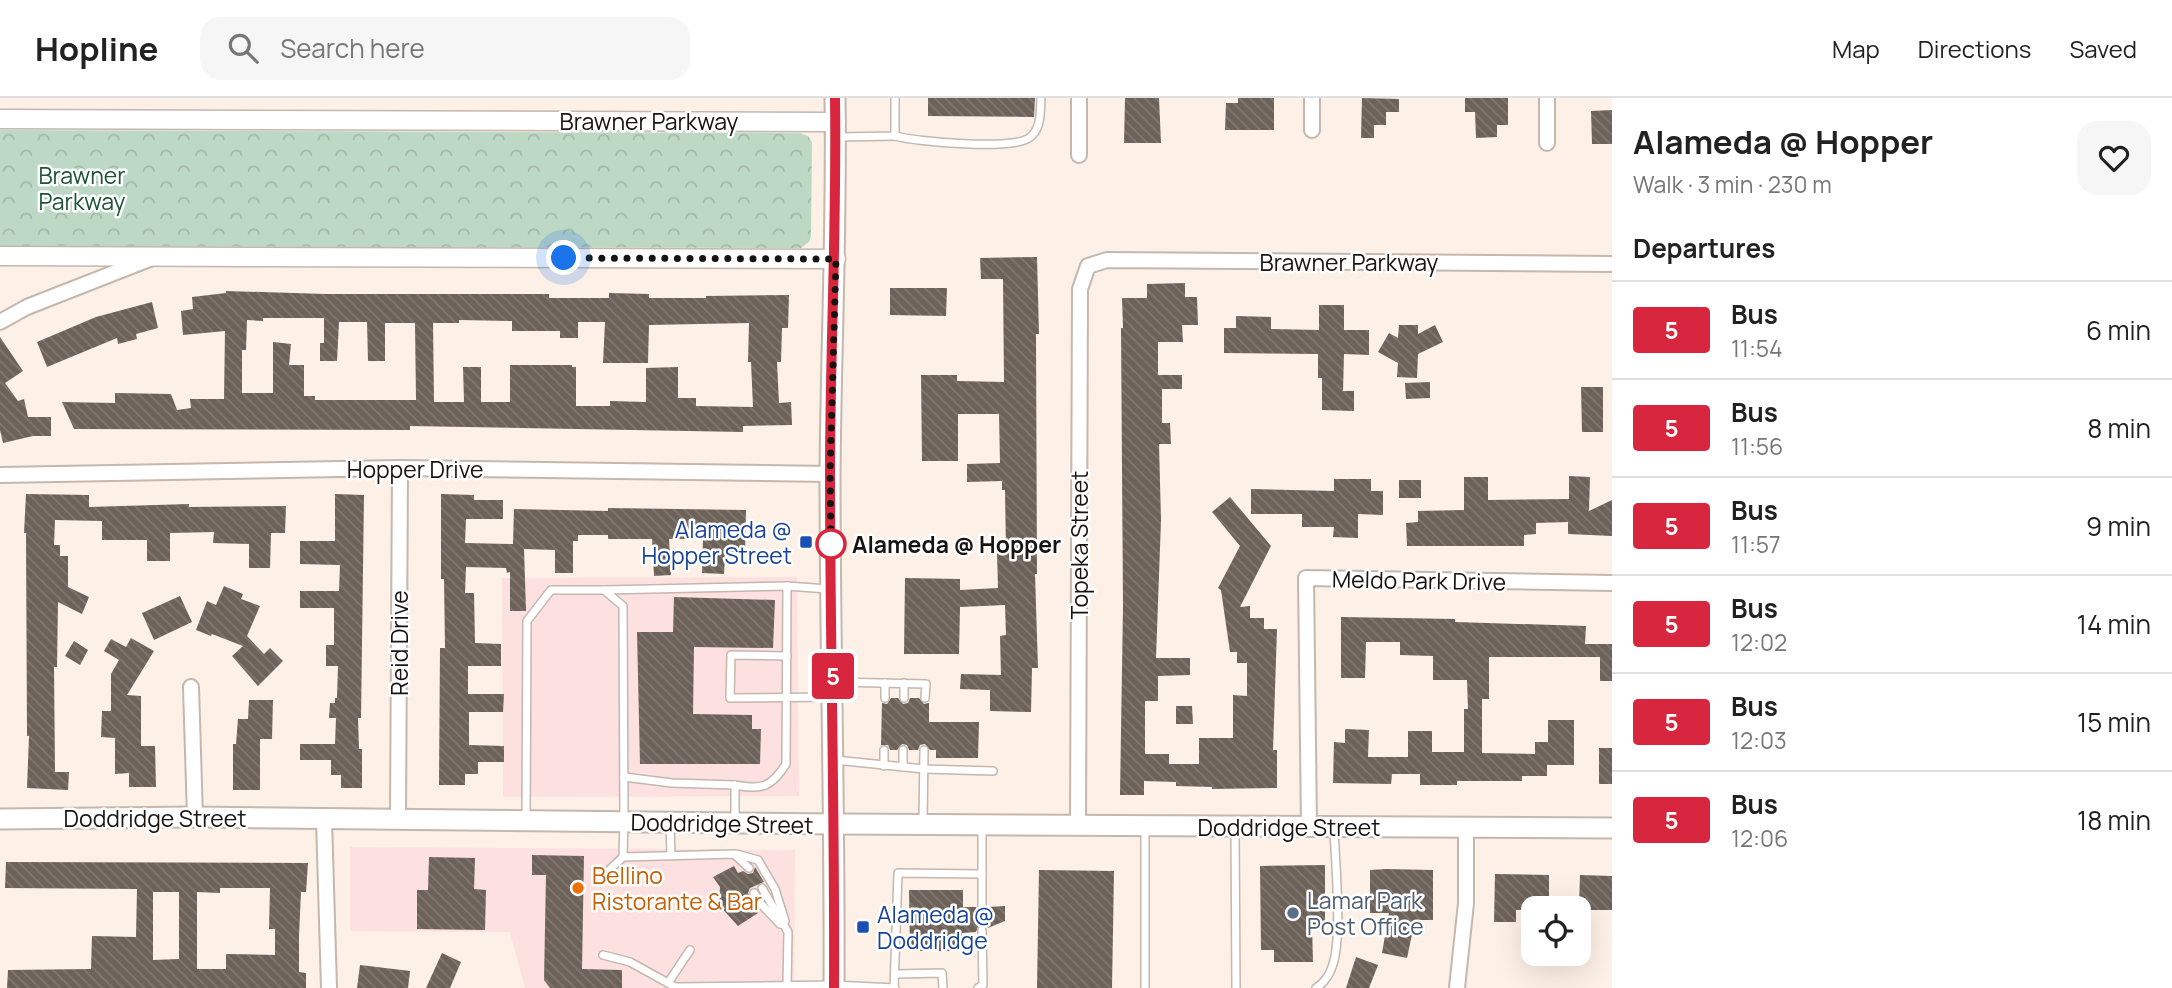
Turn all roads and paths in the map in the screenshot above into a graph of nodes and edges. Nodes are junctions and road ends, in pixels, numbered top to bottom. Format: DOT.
graph roads {
  1 [pos="835,98"];
  2 [pos="895,98"];
  3 [pos="1041,98"];
  4 [pos="1079,98"];
  5 [pos="1312,98"];
  6 [pos="1548,98"];
  7 [pos="0,120"];
  8 [pos="836,130"];
  9 [pos="1312,130"];
  10 [pos="895,136"];
  11 [pos="1547,143"];
  12 [pos="1079,155"];
  13 [pos="0,256"];
  14 [pos="157,257"];
  15 [pos="836,259"];
  16 [pos="1612,264"];
  17 [pos="1088,266"];
  18 [pos="0,322"];
  19 [pos="400,468"];
  20 [pos="830,474"];
  21 [pos="0,475"];
  22 [pos="1612,583"];
  23 [pos="787,586"];
  24 [pos="832,589"];
  25 [pos="604,590"];
  26 [pos="787,656"];
  27 [pos="885,683"];
  28 [pos="904,683"];
  29 [pos="191,687"];
  30 [pos="834,690"];
  31 [pos="787,697"];
  32 [pos="885,698"];
  33 [pos="904,698"];
  34 [pos="925,698"];
  35 [pos="884,750"];
  36 [pos="903,750"];
  37 [pos="924,750"];
  38 [pos="835,760"];
  39 [pos="884,766"];
  40 [pos="903,767"];
  41 [pos="924,769"];
  42 [pos="993,771"];
  43 [pos="624,777"];
  44 [pos="735,785"];
  45 [pos="195,817"];
  46 [pos="398,818"];
  47 [pos="0,819"];
  48 [pos="324,819"];
  49 [pos="526,820"];
  50 [pos="624,821"];
  51 [pos="670,822"];
  52 [pos="734,823"];
  53 [pos="835,824"];
  54 [pos="923,825"];
  55 [pos="982,825"];
  56 [pos="1078,826"];
  57 [pos="1145,826"];
  58 [pos="1235,827"];
  59 [pos="1308,827"];
  60 [pos="1334,827"];
  61 [pos="1466,828"];
  62 [pos="1612,828"];
  63 [pos="734,854"];
  64 [pos="671,855"];
  65 [pos="623,857"];
  66 [pos="745,869"];
  67 [pos="605,874"];
  68 [pos="982,874"];
  69 [pos="762,888"];
  70 [pos="754,893"];
  71 [pos="982,907"];
  72 [pos="982,930"];
  73 [pos="788,932"];
  74 [pos="690,950"];
  75 [pos="603,955"];
  76 [pos="895,974"];
  77 [pos="668,983"];
  78 [pos="787,986"];
  79 [pos="834,987"];
  80 [pos="895,987"];
  81 [pos="330,988"];
  82 [pos="677,988"];
  83 [pos="943,988"];
  84 [pos="978,988"];
  85 [pos="1145,988"];
  86 [pos="1236,988"];
  87 [pos="1316,988"];
  88 [pos="1457,988"];
  1 -- 8 [label="main road"];
  2 -- 10 [label="lane"];
  3 -- 10 [label="lane"];
  4 -- 12 [label="street"];
  5 -- 9 [label="street"];
  6 -- 11 [label="street"];
  7 -- 8 [label="street, Brawner Parkway"];
  8 -- 10 [label="lane"];
  8 -- 15 [label="main road"];
  13 -- 14 [label="street"];
  14 -- 15 [label="street"];
  14 -- 18 [label="street"];
  15 -- 20 [label="main road"];
  16 -- 17 [label="street, Brawner Parkway"];
  17 -- 56 [label="street, Topeka Street"];
  19 -- 20 [label="street, Hopper Drive"];
  19 -- 21 [label="street, Hopper Drive"];
  19 -- 46 [label="street, Reid Drive"];
  20 -- 24 [label="main road"];
  22 -- 59 [label="street, Meldo Park Drive"];
  23 -- 24 [label="lane"];
  23 -- 25 [label="lane"];
  23 -- 26 [label="lane"];
  24 -- 30 [label="main road"];
  25 -- 43 [label="lane"];
  25 -- 49 [label="lane"];
  26 -- 31 [label="lane"];
  26 -- 31 [label="lane"];
  27 -- 28 [label="lane"];
  27 -- 30 [label="lane"];
  27 -- 32 [label="lane"];
  28 -- 33 [label="lane"];
  28 -- 34 [label="lane"];
  29 -- 45 [label="street"];
  30 -- 31 [label="lane"];
  30 -- 38 [label="main road"];
  31 -- 44 [label="lane"];
  35 -- 39 [label="lane"];
  36 -- 40 [label="lane"];
  37 -- 41 [label="lane"];
  38 -- 39 [label="lane"];
  38 -- 53 [label="main road"];
  39 -- 40 [label="lane"];
  40 -- 41 [label="lane"];
  41 -- 42 [label="lane"];
  41 -- 54 [label="lane"];
  43 -- 44 [label="lane"];
  43 -- 50 [label="lane"];
  44 -- 52 [label="lane"];
  45 -- 47 [label="main road, Doddridge Street"];
  45 -- 48 [label="main road, Doddridge Street"];
  46 -- 48 [label="main road, Doddridge Street"];
  46 -- 49 [label="main road, Doddridge Street"];
  48 -- 81 [label="street"];
  49 -- 50 [label="main road, Doddridge Street"];
  50 -- 51 [label="main road, Doddridge Street"];
  50 -- 65 [label="lane"];
  51 -- 52 [label="main road, Doddridge Street"];
  51 -- 64 [label="lane"];
  52 -- 53 [label="main road, Doddridge Street"];
  53 -- 54 [label="main road, Doddridge Street"];
  53 -- 79 [label="main road"];
  54 -- 55 [label="main road, Doddridge Street"];
  55 -- 56 [label="main road, Doddridge Street"];
  55 -- 68 [label="lane"];
  56 -- 57 [label="main road, Doddridge Street"];
  57 -- 58 [label="main road, Doddridge Street"];
  57 -- 85 [label="lane"];
  58 -- 59 [label="main road, Doddridge Street"];
  58 -- 86 [label="lane"];
  59 -- 60 [label="main road, Doddridge Street"];
  60 -- 61 [label="main road, Doddridge Street"];
  60 -- 87 [label="lane"];
  61 -- 62 [label="main road, Doddridge Street"];
  61 -- 88 [label="street"];
  63 -- 64 [label="lane"];
  63 -- 66 [label="lane"];
  63 -- 73 [label="lane"];
  64 -- 65 [label="lane"];
  65 -- 67 [label="lane"];
  68 -- 71 [label="lane"];
  68 -- 76 [label="lane"];
  69 -- 73 [label="lane"];
  70 -- 73 [label="lane"];
  72 -- 84 [label="lane"];
  73 -- 78 [label="lane"];
  74 -- 77 [label="lane"];
  75 -- 77 [label="lane"];
  76 -- 80 [label="lane"];
  76 -- 83 [label="lane"];
  77 -- 82 [label="lane"];
  78 -- 79 [label="lane"];
  78 -- 82 [label="lane"];
  79 -- 80 [label="lane"];
}
